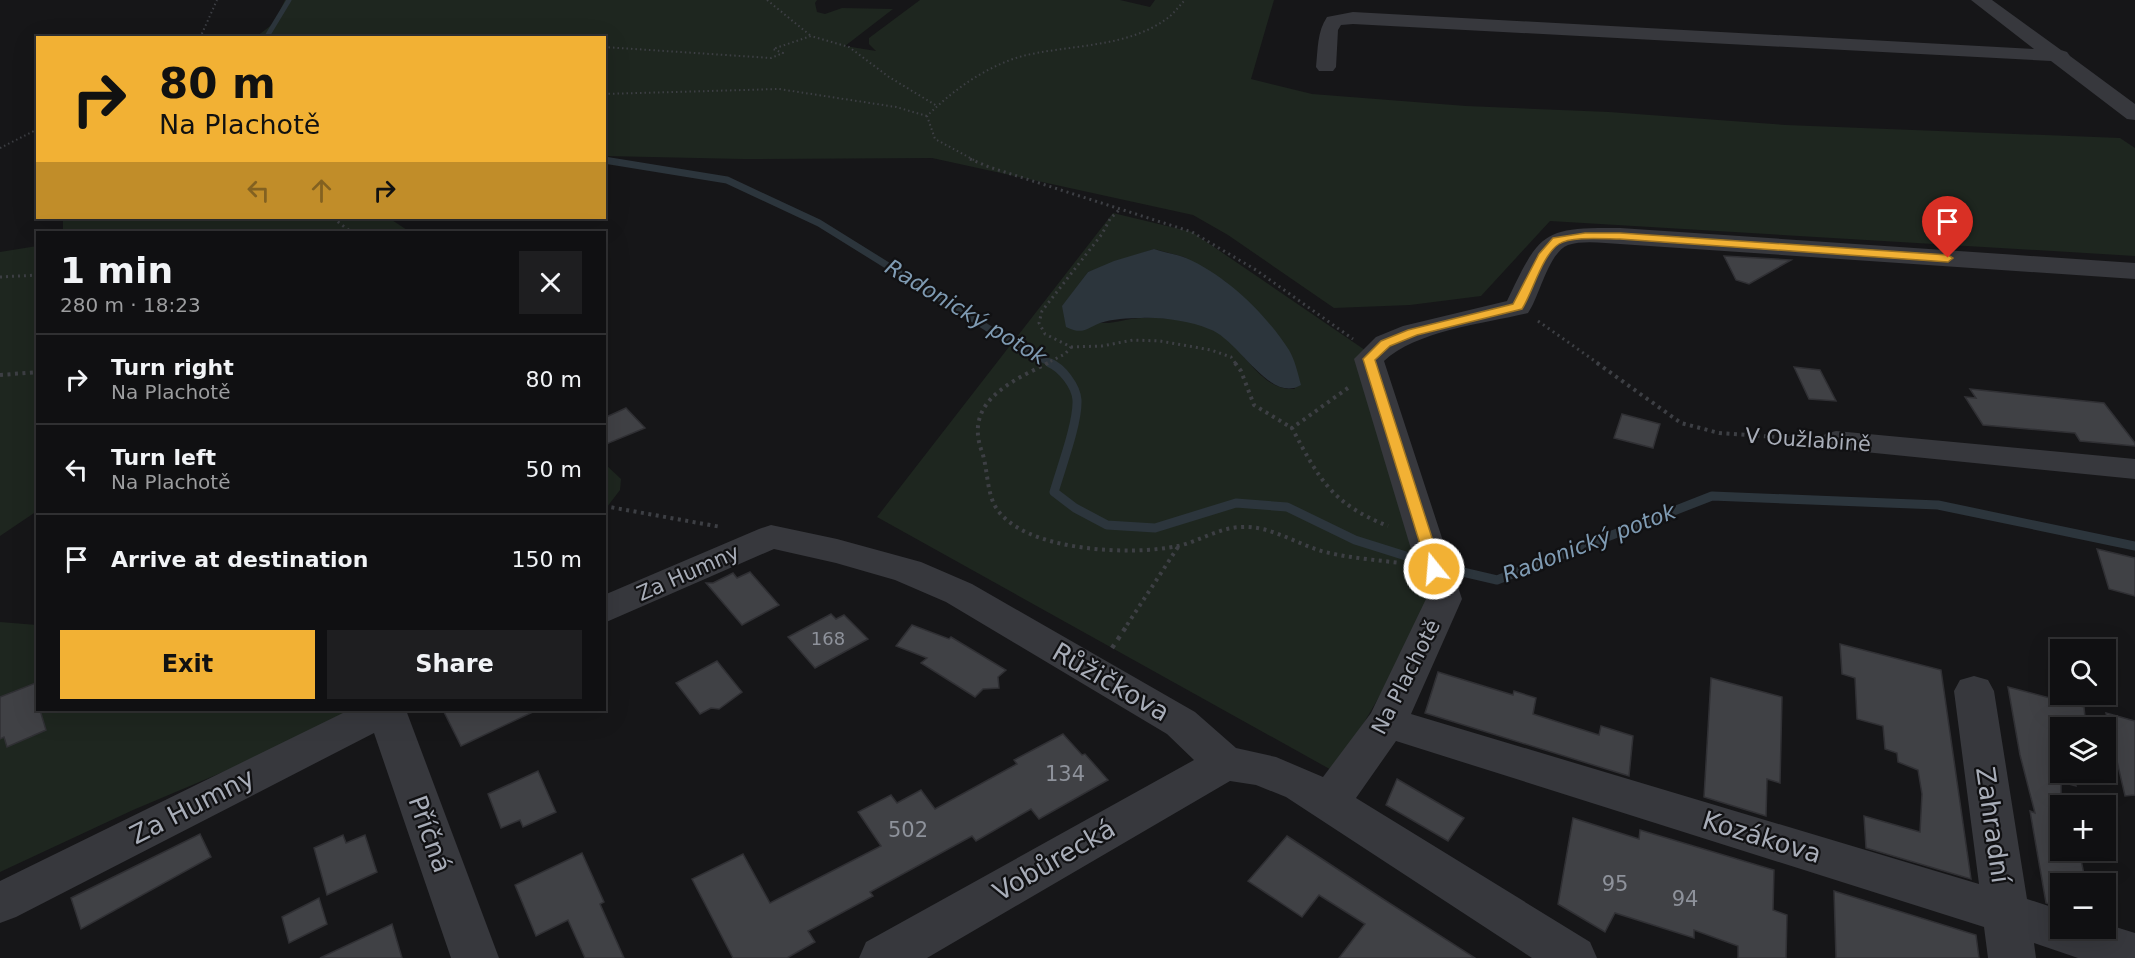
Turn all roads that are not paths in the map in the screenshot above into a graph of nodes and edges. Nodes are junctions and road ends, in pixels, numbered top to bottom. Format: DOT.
graph roads {
  1 [pos="1980,0"];
  2 [pos="2060,56"];
  3 [pos="1326,67"];
  4 [pos="2135,114"];
  5 [pos="2135,271"];
  6 [pos="1836,441"];
  7 [pos="2135,469"];
  8 [pos="771,537"];
  9 [pos="606,609"];
  10 [pos="1974,691"];
  11 [pos="383,711"];
  12 [pos="385,711"];
  13 [pos="1387,722"];
  14 [pos="1226,763"];
  15 [pos="1329,802"];
  16 [pos="0,903"];
  17 [pos="2006,913"];
  18 [pos="2135,955"];
  19 [pos="475,958"];
  20 [pos="883,958"];
  21 [pos="1573,958"];
  22 [pos="2012,958"];
  1 -- 2 [label="street"];
  2 -- 3 [label="street"];
  2 -- 4 [label="street"];
  5 -- 13 [label="street, Na Plachotě"];
  6 -- 7 [label="street, V Oužlabině"];
  8 -- 9 [label="street, Za Humny"];
  8 -- 14 [label="street, Růžičkova"];
  10 -- 17 [label="street, Zahradní"];
  11 -- 16 [label="street, Za Humny"];
  12 -- 19 [label="street, Příčná"];
  13 -- 15 [label="street, Na Plachotě"];
  13 -- 17 [label="street, Kozákova"];
  14 -- 15 [label="street"];
  14 -- 20 [label="street, Vobůrecká"];
  15 -- 21 [label="street"];
  17 -- 18 [label="street, Kozákova"];
  17 -- 22 [label="street, Zahradní"];
}
